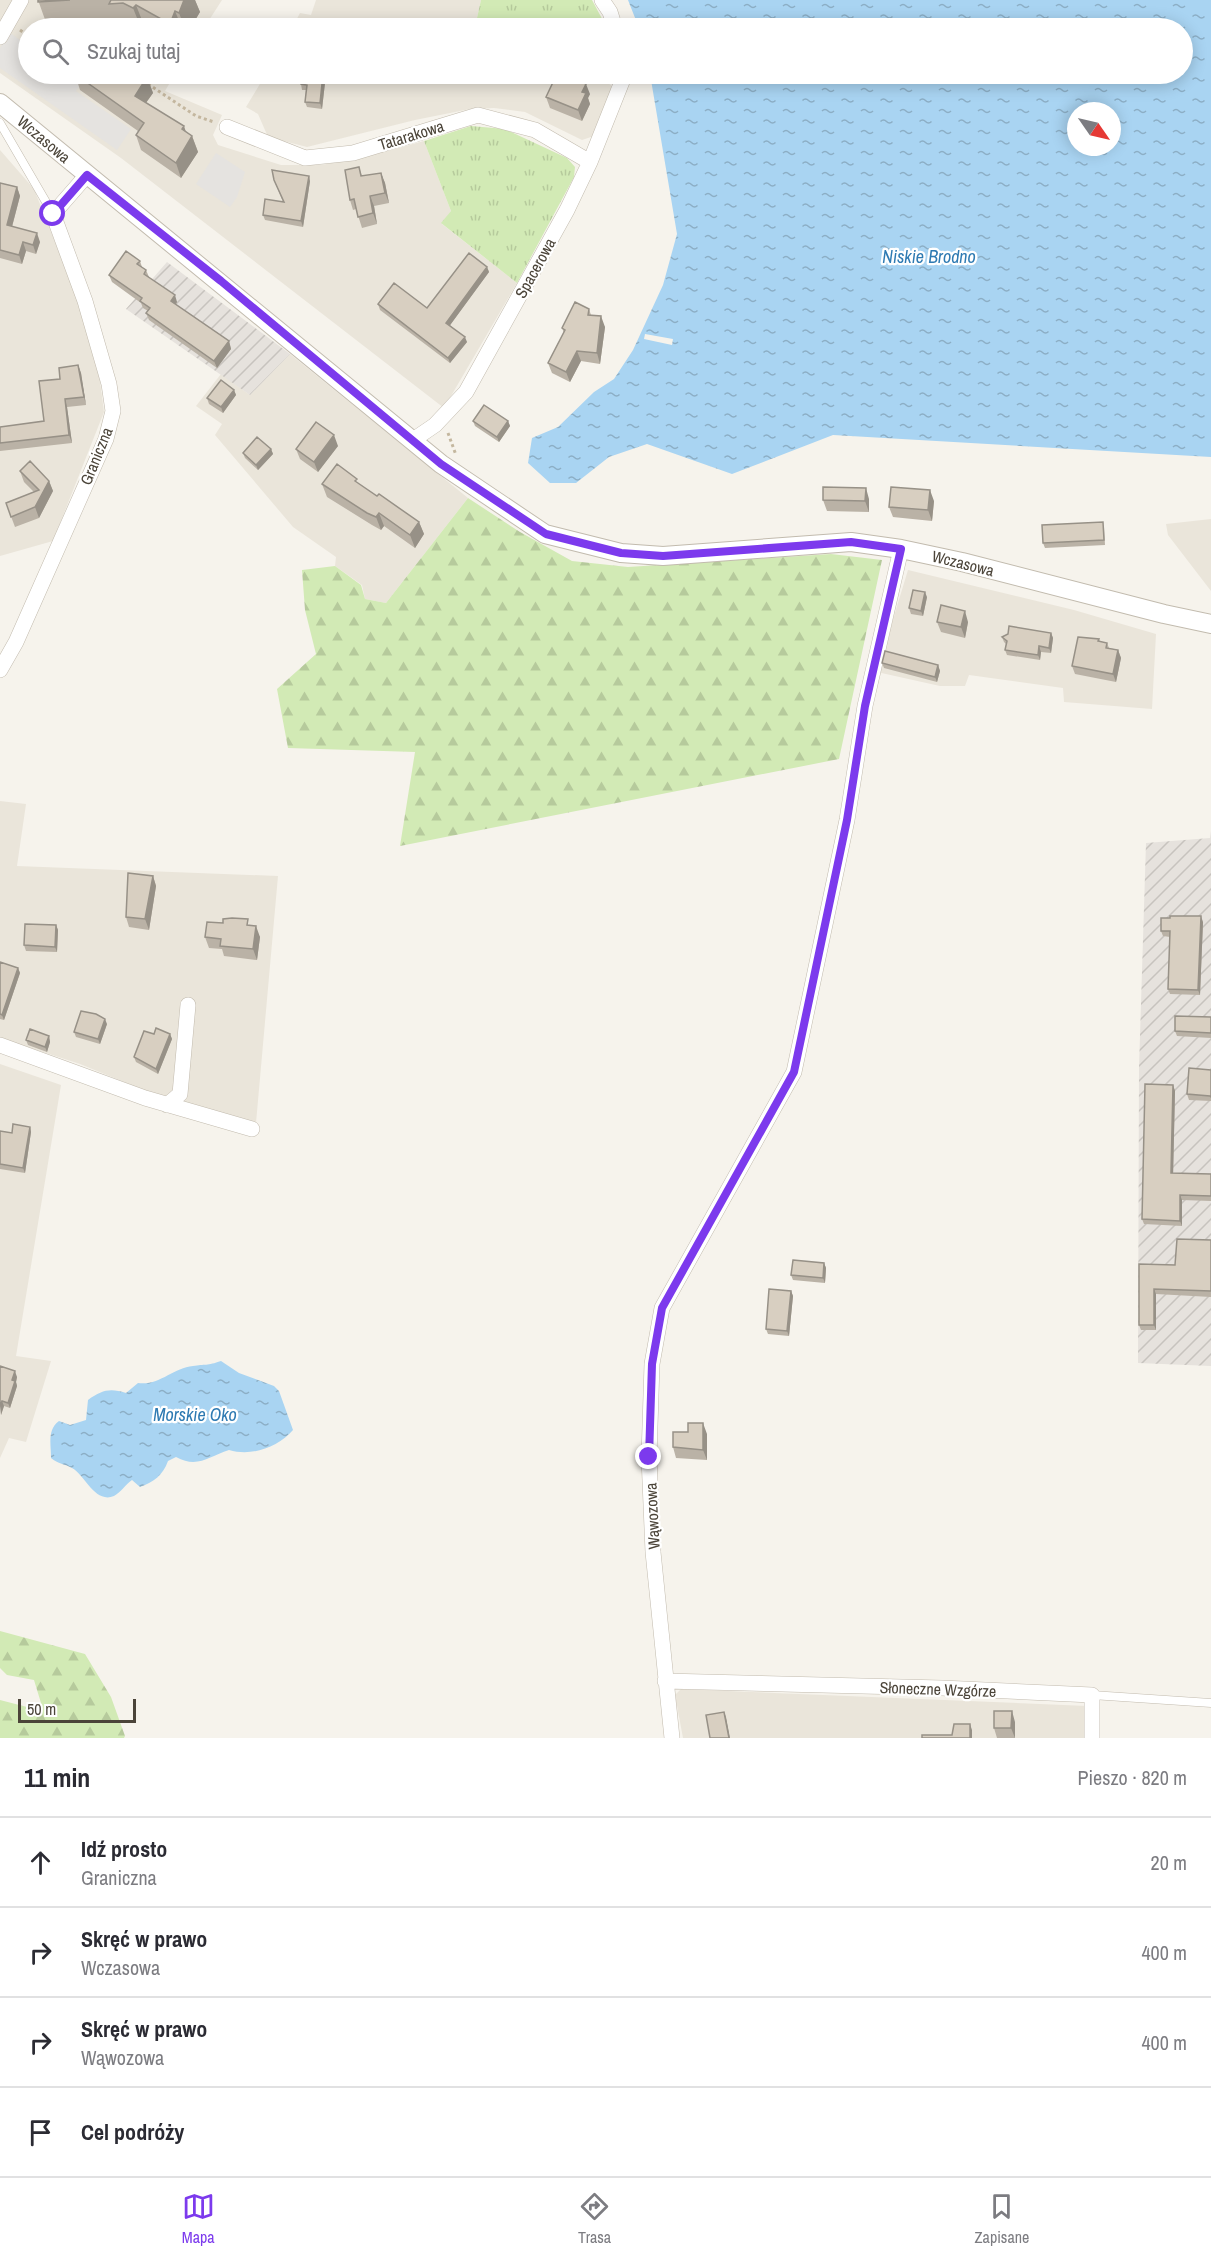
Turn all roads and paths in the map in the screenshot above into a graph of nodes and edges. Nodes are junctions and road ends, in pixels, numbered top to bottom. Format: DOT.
graph roads {
  1 [pos="21,0"];
  2 [pos="602,0"];
  3 [pos="612,18"];
  4 [pos="0,37"];
  5 [pos="148,84"];
  6 [pos="621,84"];
  7 [pos="1,111"];
  8 [pos="227,127"];
  9 [pos="590,162"];
  10 [pos="87,175"];
  11 [pos="53,214"];
  12 [pos="412,440"];
  13 [pos="901,549"];
  14 [pos="1211,624"];
  15 [pos="0,670"];
  16 [pos="188,1005"];
  17 [pos="0,1045"];
  18 [pos="167,1105"];
  19 [pos="252,1130"];
  20 [pos="666,1682"];
  21 [pos="1092,1695"];
  22 [pos="1211,1703"];
  23 [pos="672,1738"];
  24 [pos="1092,1738"];
  1 -- 4 [label="street"];
  2 -- 3 [label="street"];
  5 -- 8 [label="path"];
  6 -- 9 [label="street, Spacerowa"];
  7 -- 10 [label="street, Wczasowa"];
  7 -- 11 [label="lane"];
  8 -- 9 [label="street, Tatarakowa"];
  9 -- 12 [label="street, Spacerowa"];
  10 -- 11 [label="street"];
  10 -- 12 [label="street, Wczasowa"];
  11 -- 15 [label="street, Graniczna"];
  12 -- 13 [label="street, Wczasowa"];
  13 -- 14 [label="street, Wczasowa"];
  13 -- 20 [label="street, Wąwozowa"];
  16 -- 18 [label="street"];
  17 -- 18 [label="street"];
  18 -- 19 [label="street"];
  20 -- 21 [label="street, Słoneczne Wzgórze"];
  20 -- 23 [label="street, Wąwozowa"];
  21 -- 22 [label="lane, Słoneczne Wzgórze"];
  21 -- 24 [label="street"];
}
